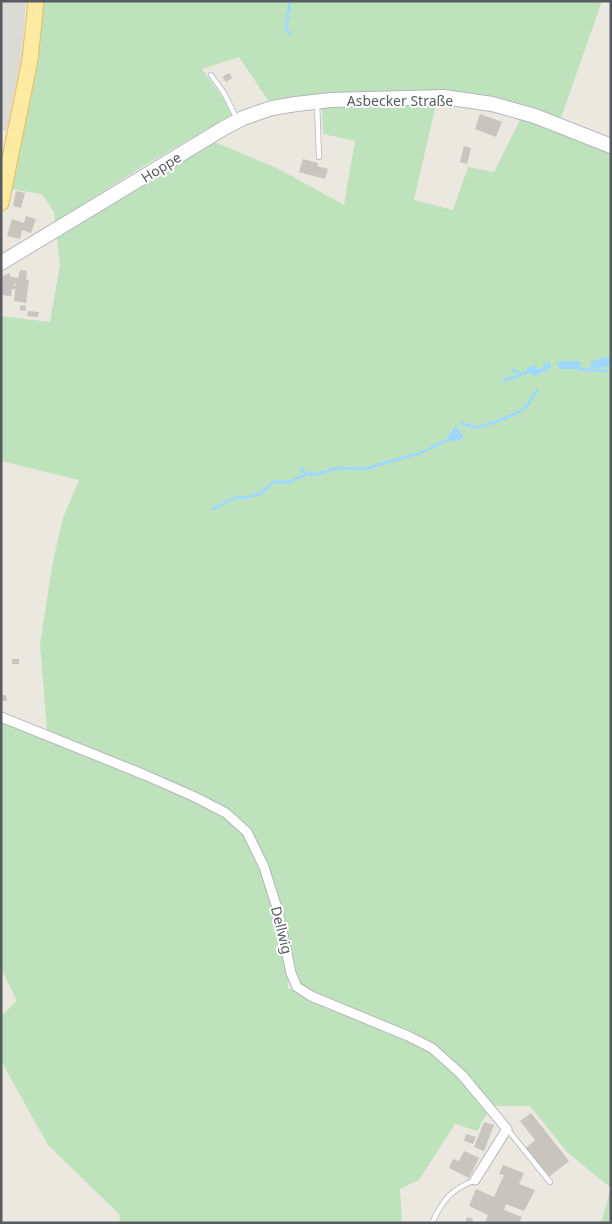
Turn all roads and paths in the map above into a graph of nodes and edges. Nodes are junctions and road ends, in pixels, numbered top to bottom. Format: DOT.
graph roads {
  1 [pos="36,1"];
  2 [pos="211,75"];
  3 [pos="324,101"];
  4 [pos="238,121"];
  5 [pos="611,146"];
  6 [pos="319,157"];
  7 [pos="1,203"];
  8 [pos="1,263"];
  9 [pos="1,717"];
  10 [pos="507,1129"];
  11 [pos="476,1180"];
  12 [pos="550,1182"];
  13 [pos="432,1223"];
  1 -- 7 [label="main road"];
  2 -- 4 [label="lane"];
  3 -- 4 [label="main road, Hoppe"];
  3 -- 5 [label="main road, Asbecker Straße"];
  3 -- 6 [label="lane"];
  4 -- 8 [label="main road, Hoppe"];
  9 -- 10 [label="street, Dellwig"];
  10 -- 11 [label="street"];
  10 -- 12 [label="lane"];
  11 -- 13 [label="lane"];
}
